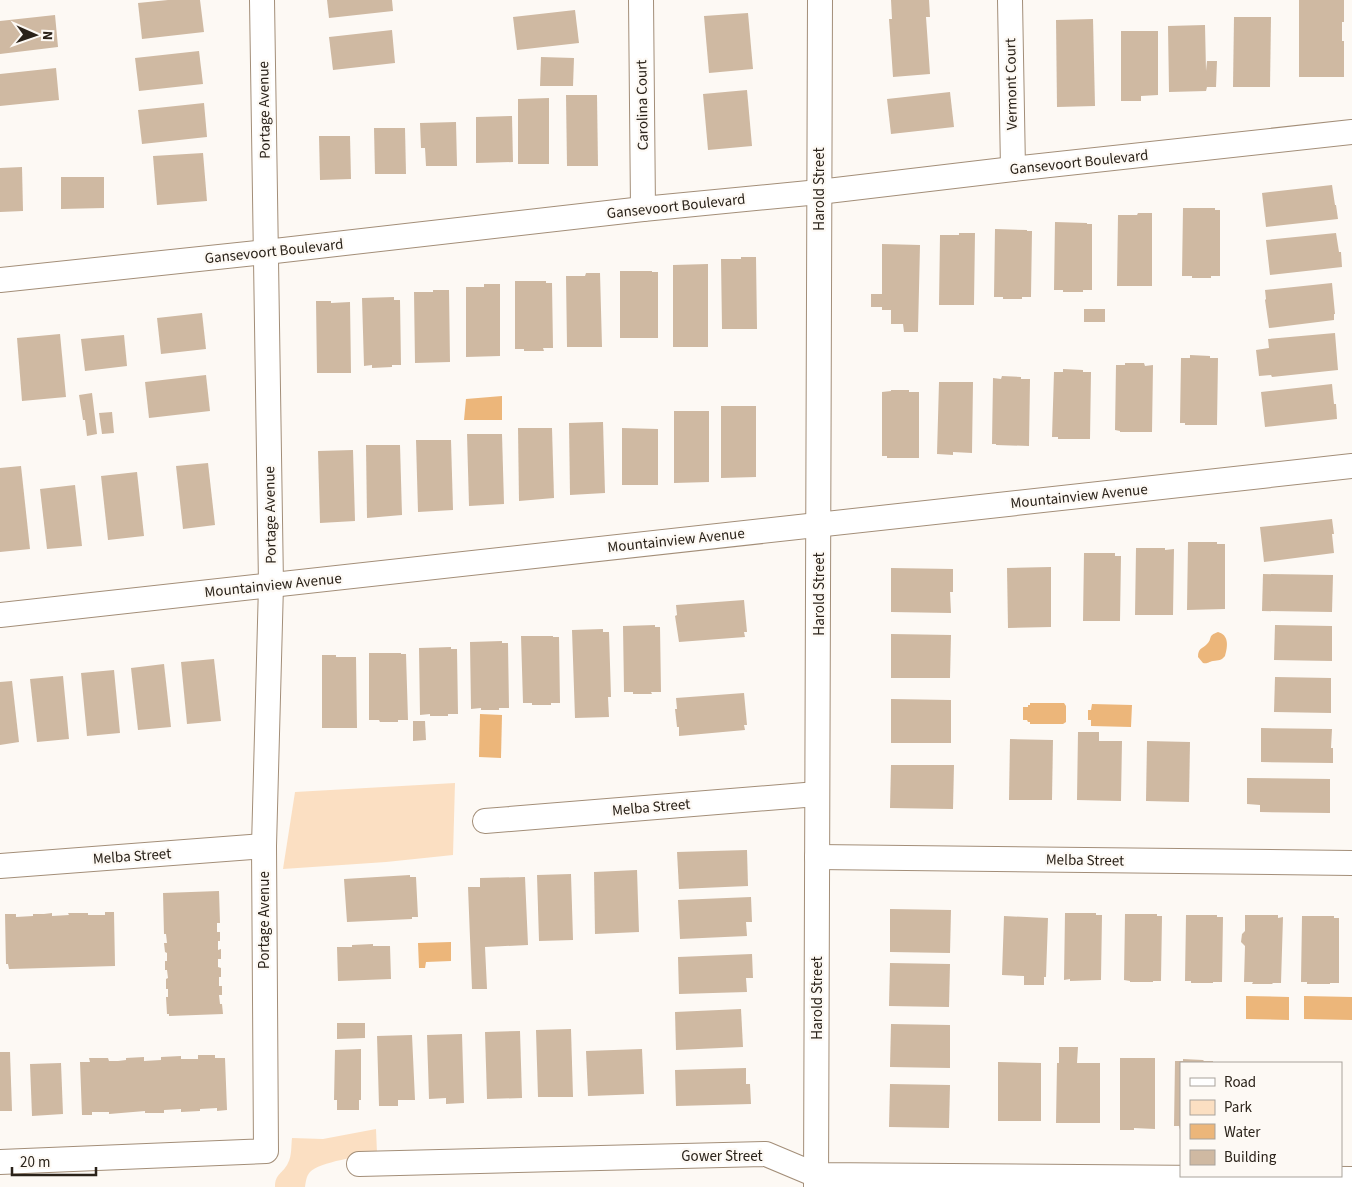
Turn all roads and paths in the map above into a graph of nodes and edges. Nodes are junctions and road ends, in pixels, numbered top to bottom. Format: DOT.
graph roads {
  1 [pos="262,0"];
  2 [pos="640,0"];
  3 [pos="820,0"];
  4 [pos="1010,0"];
  5 [pos="1352,132"];
  6 [pos="1013,169"];
  7 [pos="819,192"];
  8 [pos="643,209"];
  9 [pos="266,252"];
  10 [pos="0,280"];
  11 [pos="1352,466"];
  12 [pos="819,525"];
  13 [pos="271,585"];
  14 [pos="0,615"];
  15 [pos="817,794"];
  16 [pos="485,821"];
  17 [pos="264,846"];
  18 [pos="817,857"];
  19 [pos="1352,863"];
  20 [pos="0,866"];
  21 [pos="0,1162"];
  22 [pos="359,1164"];
  23 [pos="1352,1179"];
  24 [pos="816,1181"];
  1 -- 9 [label="street, Portage Avenue"];
  2 -- 8 [label="street, Carolina Court"];
  3 -- 7 [label="street, Harold Street"];
  4 -- 6 [label="street, Vermont Court"];
  5 -- 6 [label="street, Gansevoort Boulevard"];
  6 -- 7 [label="street, Gansevoort Boulevard"];
  7 -- 8 [label="street, Gansevoort Boulevard"];
  7 -- 12 [label="street, Harold Street"];
  8 -- 9 [label="street, Gansevoort Boulevard"];
  9 -- 10 [label="street, Gansevoort Boulevard"];
  9 -- 13 [label="street, Portage Avenue"];
  11 -- 12 [label="street, Mountainview Avenue"];
  12 -- 13 [label="street, Mountainview Avenue"];
  12 -- 15 [label="street, Harold Street"];
  13 -- 14 [label="street, Mountainview Avenue"];
  13 -- 17 [label="street, Portage Avenue"];
  15 -- 16 [label="street, Melba Street"];
  15 -- 18 [label="street, Harold Street"];
  17 -- 20 [label="street, Melba Street"];
  17 -- 21 [label="street, Portage Avenue"];
  18 -- 19 [label="street, Melba Street"];
  18 -- 24 [label="street, Harold Street"];
  22 -- 24 [label="street, Gower Street"];
  23 -- 24 [label="street, Gower Street"];
}
